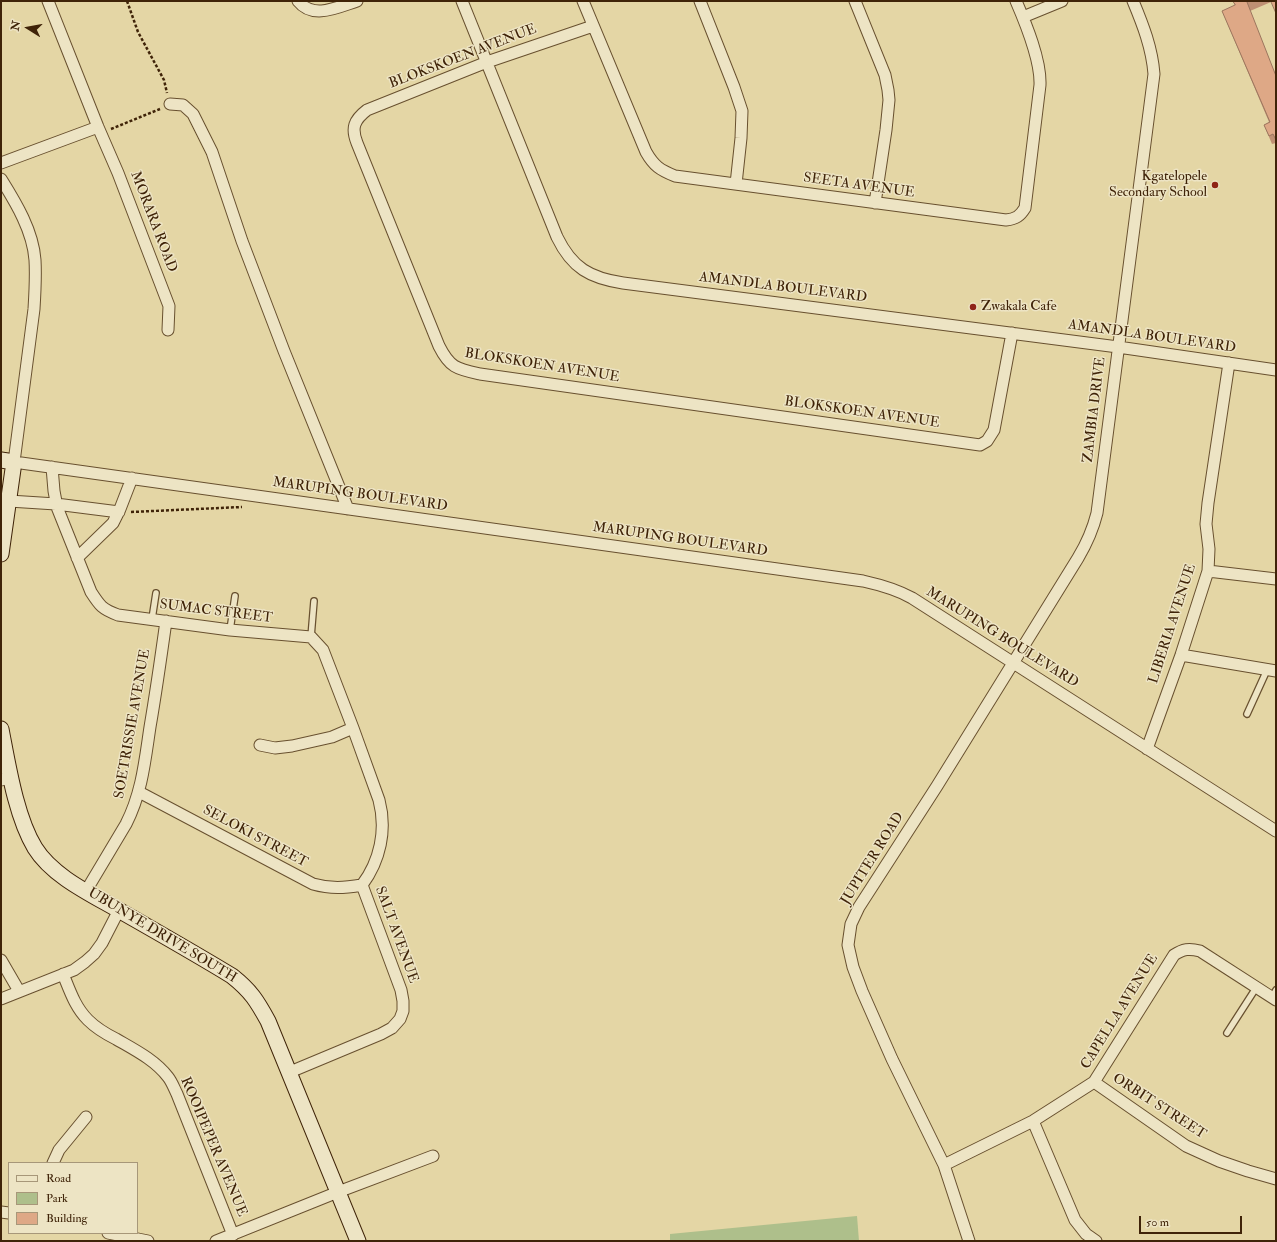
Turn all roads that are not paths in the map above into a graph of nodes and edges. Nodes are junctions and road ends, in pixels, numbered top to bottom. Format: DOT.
graph roads {
  1 [pos="48,1"];
  2 [pos="298,1"];
  3 [pos="357,1"];
  4 [pos="462,1"];
  5 [pos="583,1"];
  6 [pos="700,1"];
  7 [pos="855,1"];
  8 [pos="1016,1"];
  9 [pos="1062,1"];
  10 [pos="1133,1"];
  11 [pos="1023,17"];
  12 [pos="593,26"];
  13 [pos="487,62"];
  14 [pos="170,104"];
  15 [pos="100,130"];
  16 [pos="1,163"];
  17 [pos="1,179"];
  18 [pos="736,184"];
  19 [pos="875,203"];
  20 [pos="168,330"];
  21 [pos="1012,333"];
  22 [pos="1118,347"];
  23 [pos="1229,363"];
  24 [pos="1276,370"];
  25 [pos="8,461"];
  26 [pos="52,467"];
  27 [pos="132,478"];
  28 [pos="5,501"];
  29 [pos="56,504"];
  30 [pos="348,509"];
  31 [pos="119,512"];
  32 [pos="1,554"];
  33 [pos="78,558"];
  34 [pos="1208,571"];
  35 [pos="1276,579"];
  36 [pos="156,593"];
  37 [pos="235,596"];
  38 [pos="314,601"];
  39 [pos="152,619"];
  40 [pos="166,621"];
  41 [pos="230,630"];
  42 [pos="311,637"];
  43 [pos="1180,655"];
  44 [pos="1014,663"];
  45 [pos="1272,671"];
  46 [pos="1247,714"];
  47 [pos="353,728"];
  48 [pos="1,729"];
  49 [pos="260,745"];
  50 [pos="1147,749"];
  51 [pos="6,779"];
  52 [pos="139,792"];
  53 [pos="1276,831"];
  54 [pos="362,885"];
  55 [pos="86,891"];
  56 [pos="119,910"];
  57 [pos="1,960"];
  58 [pos="63,974"];
  59 [pos="1256,988"];
  60 [pos="19,991"];
  61 [pos="1274,996"];
  62 [pos="1,999"];
  63 [pos="1226,1033"];
  64 [pos="290,1072"];
  65 [pos="1094,1082"];
  66 [pos="86,1117"];
  67 [pos="1033,1121"];
  68 [pos="434,1156"];
  69 [pos="53,1162"];
  70 [pos="944,1165"];
  71 [pos="1276,1179"];
  72 [pos="338,1192"];
  73 [pos="113,1234"];
  74 [pos="233,1235"];
  75 [pos="148,1241"];
  76 [pos="216,1241"];
  77 [pos="358,1241"];
  78 [pos="969,1241"];
  79 [pos="1096,1241"];
  1 -- 15 [label="street, MORARA ROAD"];
  2 -- 3 [label="street"];
  4 -- 13 [label="street, AMANDLA BOULEVARD"];
  5 -- 12 [label="street, SEETA AVENUE"];
  6 -- 18 [label="street"];
  7 -- 19 [label="street"];
  8 -- 11 [label="street, SEETA AVENUE"];
  9 -- 11 [label="street"];
  10 -- 22 [label="street, ZAMBIA DRIVE"];
  11 -- 19 [label="street, SEETA AVENUE"];
  12 -- 13 [label="street, BLOKSKOEN AVENUE"];
  12 -- 18 [label="street, SEETA AVENUE"];
  13 -- 21 [label="street, AMANDLA BOULEVARD"];
  13 -- 21 [label="street, BLOKSKOEN AVENUE"];
  14 -- 30 [label="street"];
  15 -- 16 [label="street"];
  15 -- 20 [label="street, MORARA ROAD"];
  17 -- 25 [label="street"];
  18 -- 19 [label="street, SEETA AVENUE"];
  21 -- 22 [label="street, AMANDLA BOULEVARD"];
  22 -- 23 [label="street, AMANDLA BOULEVARD"];
  22 -- 44 [label="street, ZAMBIA DRIVE"];
  23 -- 24 [label="street, AMANDLA BOULEVARD"];
  23 -- 34 [label="street, LIBERIA AVENUE"];
  25 -- 26 [label="street, MARUPING BOULEVARD"];
  25 -- 28 [label="street"];
  26 -- 27 [label="street, MARUPING BOULEVARD"];
  26 -- 29 [label="street, SUMAC STREET"];
  27 -- 30 [label="street, MARUPING BOULEVARD"];
  27 -- 31 [label="street"];
  28 -- 29 [label="street"];
  28 -- 32 [label="street"];
  29 -- 31 [label="street"];
  29 -- 33 [label="street, SUMAC STREET"];
  30 -- 44 [label="street, MARUPING BOULEVARD"];
  31 -- 33 [label="street"];
  33 -- 39 [label="street, SUMAC STREET"];
  34 -- 35 [label="street"];
  34 -- 43 [label="street, LIBERIA AVENUE"];
  36 -- 39 [label="lane"];
  37 -- 41 [label="lane"];
  38 -- 42 [label="lane"];
  39 -- 40 [label="street, SUMAC STREET"];
  40 -- 41 [label="street, SUMAC STREET"];
  40 -- 52 [label="street, SOETRISSIE AVENUE"];
  41 -- 42 [label="street, SUMAC STREET"];
  42 -- 47 [label="street, SALT AVENUE"];
  43 -- 45 [label="street"];
  43 -- 50 [label="street, LIBERIA AVENUE"];
  44 -- 50 [label="street, MARUPING BOULEVARD"];
  44 -- 70 [label="street, JUPITER ROAD"];
  45 -- 46 [label="lane"];
  47 -- 49 [label="street"];
  47 -- 54 [label="street, SALT AVENUE"];
  48 -- 51 [label="street, UBUNYE DRIVE SOUTH"];
  50 -- 53 [label="street, MARUPING BOULEVARD"];
  51 -- 55 [label="street, UBUNYE DRIVE SOUTH"];
  52 -- 54 [label="street, SELOKI STREET"];
  52 -- 55 [label="street, SOETRISSIE AVENUE"];
  54 -- 64 [label="street, SALT AVENUE"];
  55 -- 56 [label="street, UBUNYE DRIVE SOUTH"];
  56 -- 58 [label="street"];
  56 -- 64 [label="street, UBUNYE DRIVE SOUTH"];
  57 -- 60 [label="street"];
  58 -- 60 [label="street"];
  58 -- 74 [label="street, ROOIPEPER AVENUE"];
  59 -- 61 [label="street"];
  59 -- 63 [label="lane"];
  59 -- 65 [label="street, CAPELLA AVENUE"];
  60 -- 62 [label="street"];
  64 -- 72 [label="street, UBUNYE DRIVE SOUTH"];
  65 -- 67 [label="street, CAPELLA AVENUE"];
  65 -- 71 [label="street, ORBIT STREET"];
  66 -- 69 [label="street"];
  67 -- 70 [label="street, CAPELLA AVENUE"];
  67 -- 79 [label="street"];
  68 -- 72 [label="street"];
  70 -- 78 [label="street, JUPITER ROAD"];
  72 -- 74 [label="street"];
  72 -- 77 [label="street, UBUNYE DRIVE SOUTH"];
  73 -- 75 [label="street"];
  74 -- 76 [label="street"];
}
